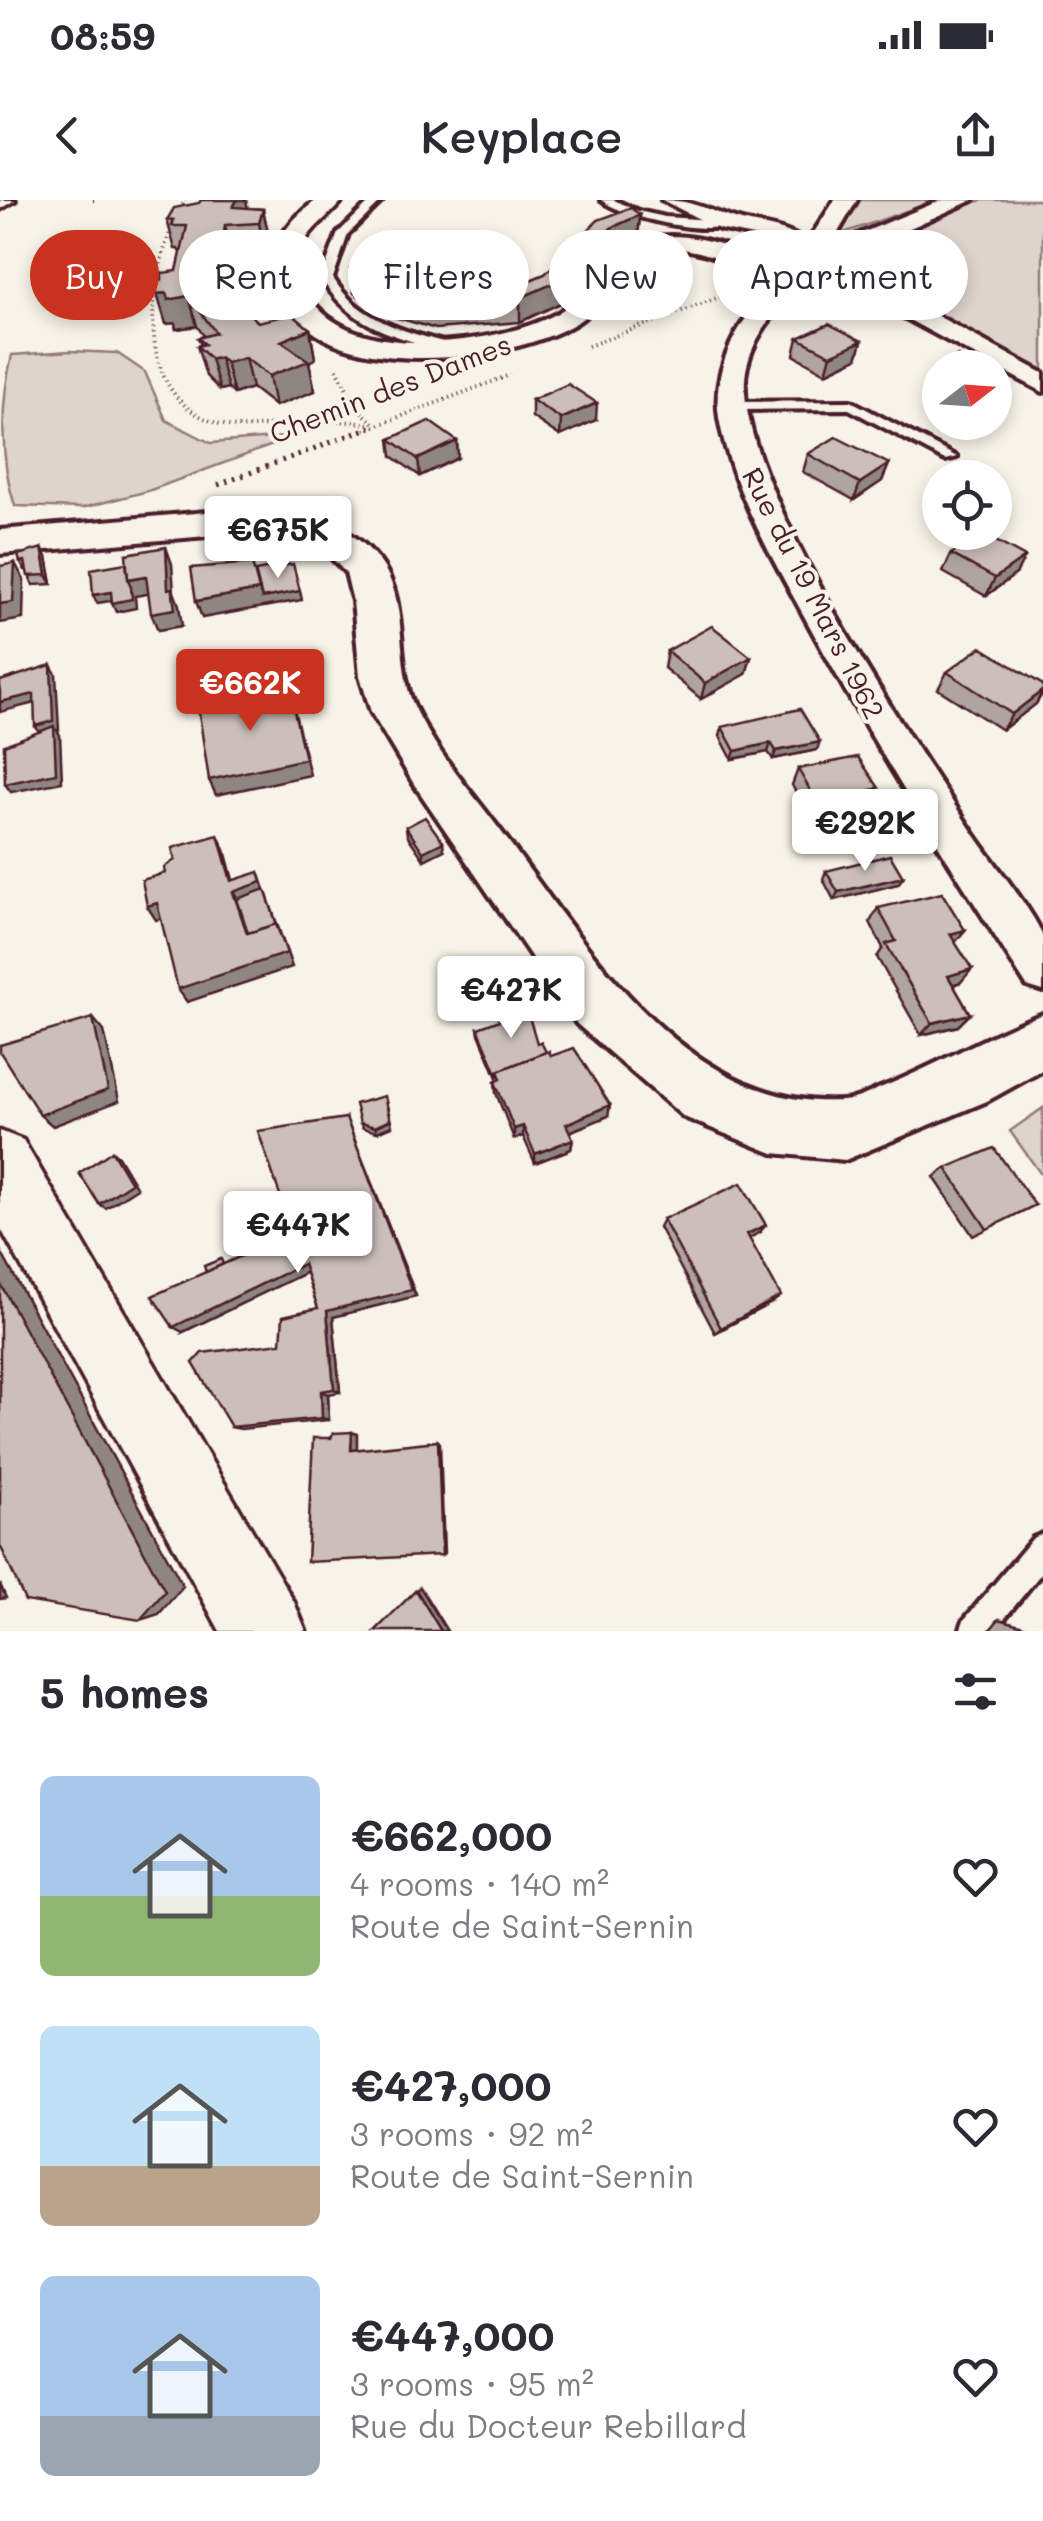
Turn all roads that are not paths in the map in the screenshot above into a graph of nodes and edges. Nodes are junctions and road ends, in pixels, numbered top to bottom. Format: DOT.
graph roads {
  1 [pos="332,200"];
  2 [pos="378,200"];
  3 [pos="606,200"];
  4 [pos="673,200"];
  5 [pos="846,200"];
  6 [pos="962,200"];
  7 [pos="727,224"];
  8 [pos="756,230"];
  9 [pos="827,230"];
  10 [pos="889,230"];
  11 [pos="713,251"];
  12 [pos="758,320"];
  13 [pos="926,320"];
  14 [pos="446,348"];
  15 [pos="1043,384"];
  16 [pos="734,406"];
  17 [pos="950,457"];
  18 [pos="0,542"];
  19 [pos="1043,972"];
  20 [pos="1043,1040"];
  21 [pos="0,1163"];
  22 [pos="1043,1548"];
  23 [pos="265,1631"];
  24 [pos="975,1631"];
  1 -- 14 [label="street"];
  2 -- 14 [label="lane"];
  3 -- 7 [label="lane"];
  4 -- 7 [label="street"];
  5 -- 9 [label="street"];
  6 -- 10 [label="street"];
  7 -- 8 [label="street"];
  11 -- 14 [label="street"];
  12 -- 16 [label="street, Rue du 19 Mars 1962"];
  13 -- 15 [label="street"];
  16 -- 17 [label="lane"];
  16 -- 19 [label="street, Rue du 19 Mars 1962"];
  18 -- 20 [label="street"];
  21 -- 23 [label="main road"];
  22 -- 24 [label="lane"];
}
